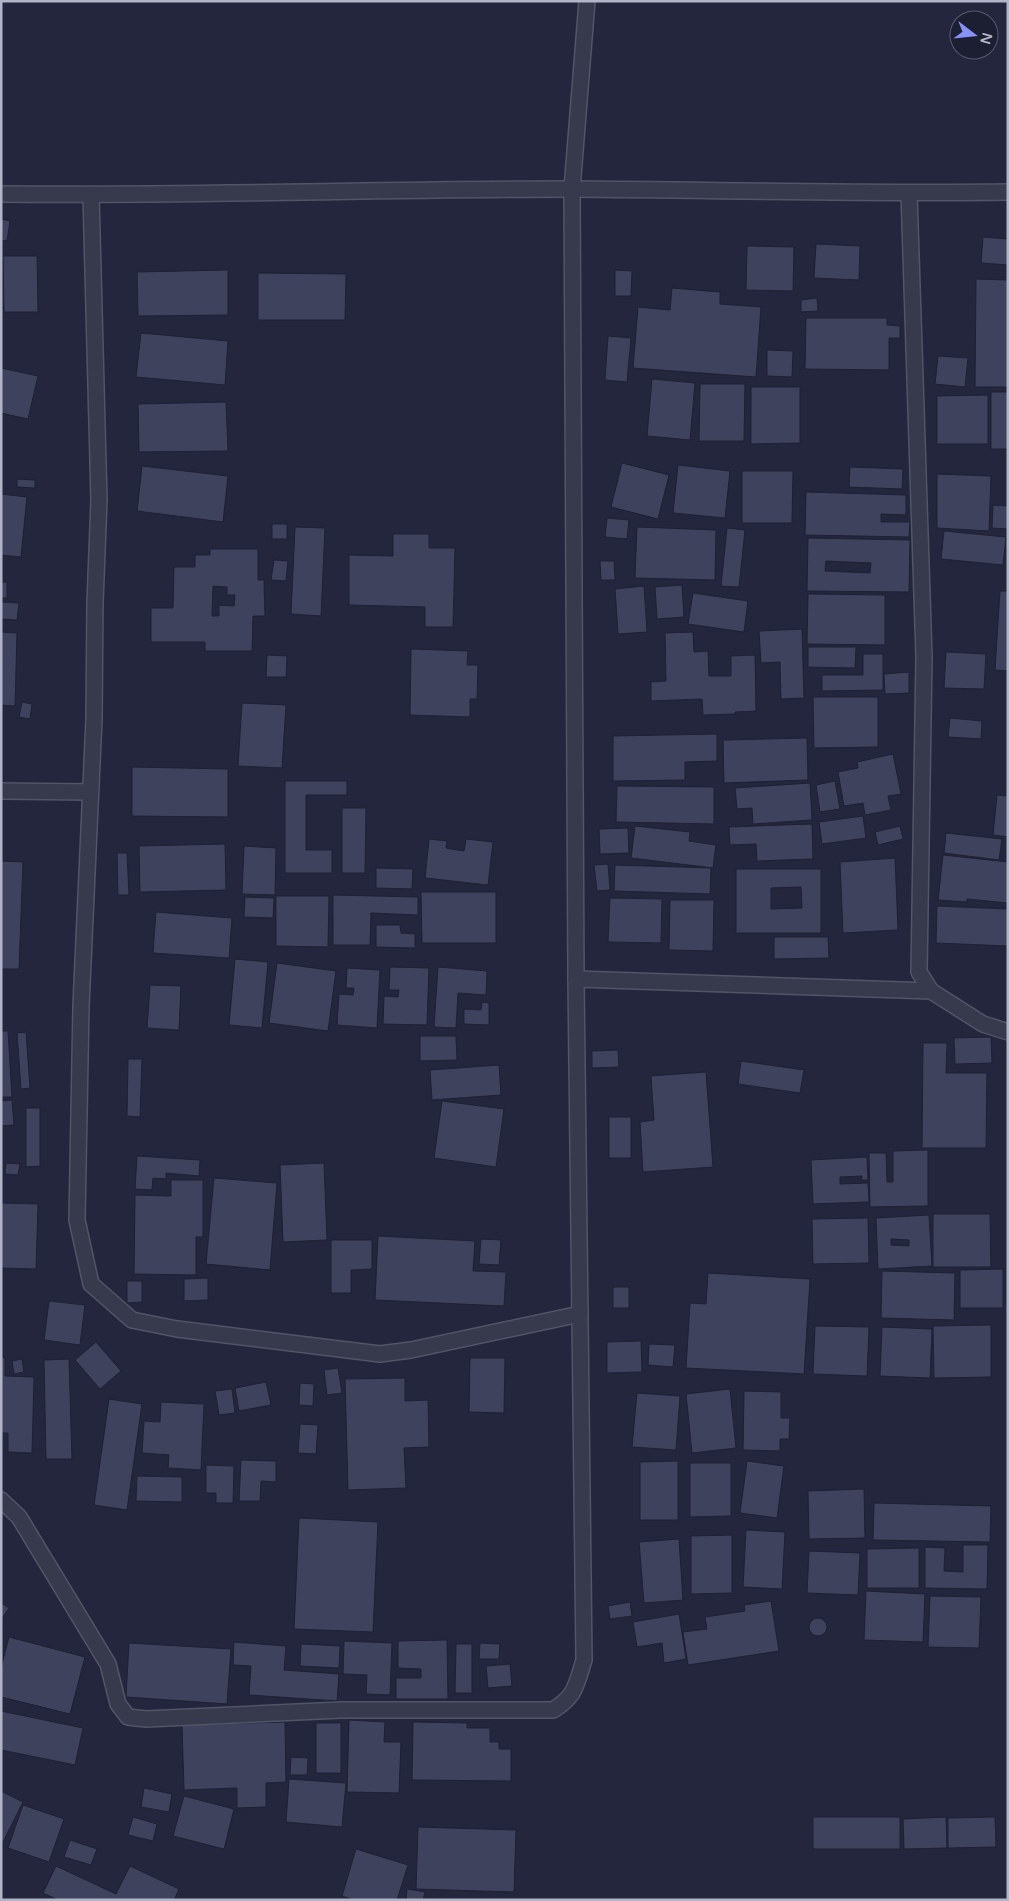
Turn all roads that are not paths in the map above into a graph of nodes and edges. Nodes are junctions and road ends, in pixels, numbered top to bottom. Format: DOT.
graph roads {
  1 [pos="587,1"];
  2 [pos="572,190"];
  3 [pos="1008,192"];
  4 [pos="910,193"];
  5 [pos="1,194"];
  6 [pos="91,195"];
  7 [pos="1,791"];
  8 [pos="90,792"];
  9 [pos="576,979"];
  10 [pos="931,991"];
  11 [pos="1008,1032"];
  12 [pos="580,1314"];
  13 [pos="1,1500"];
  1 -- 2 [label="street"];
  2 -- 4 [label="street"];
  2 -- 6 [label="street"];
  2 -- 9 [label="street"];
  3 -- 4 [label="street"];
  4 -- 10 [label="street"];
  5 -- 6 [label="street"];
  6 -- 8 [label="street"];
  7 -- 8 [label="street"];
  8 -- 12 [label="street"];
  9 -- 10 [label="street"];
  9 -- 12 [label="street"];
  10 -- 11 [label="street"];
  12 -- 13 [label="street"];
}
